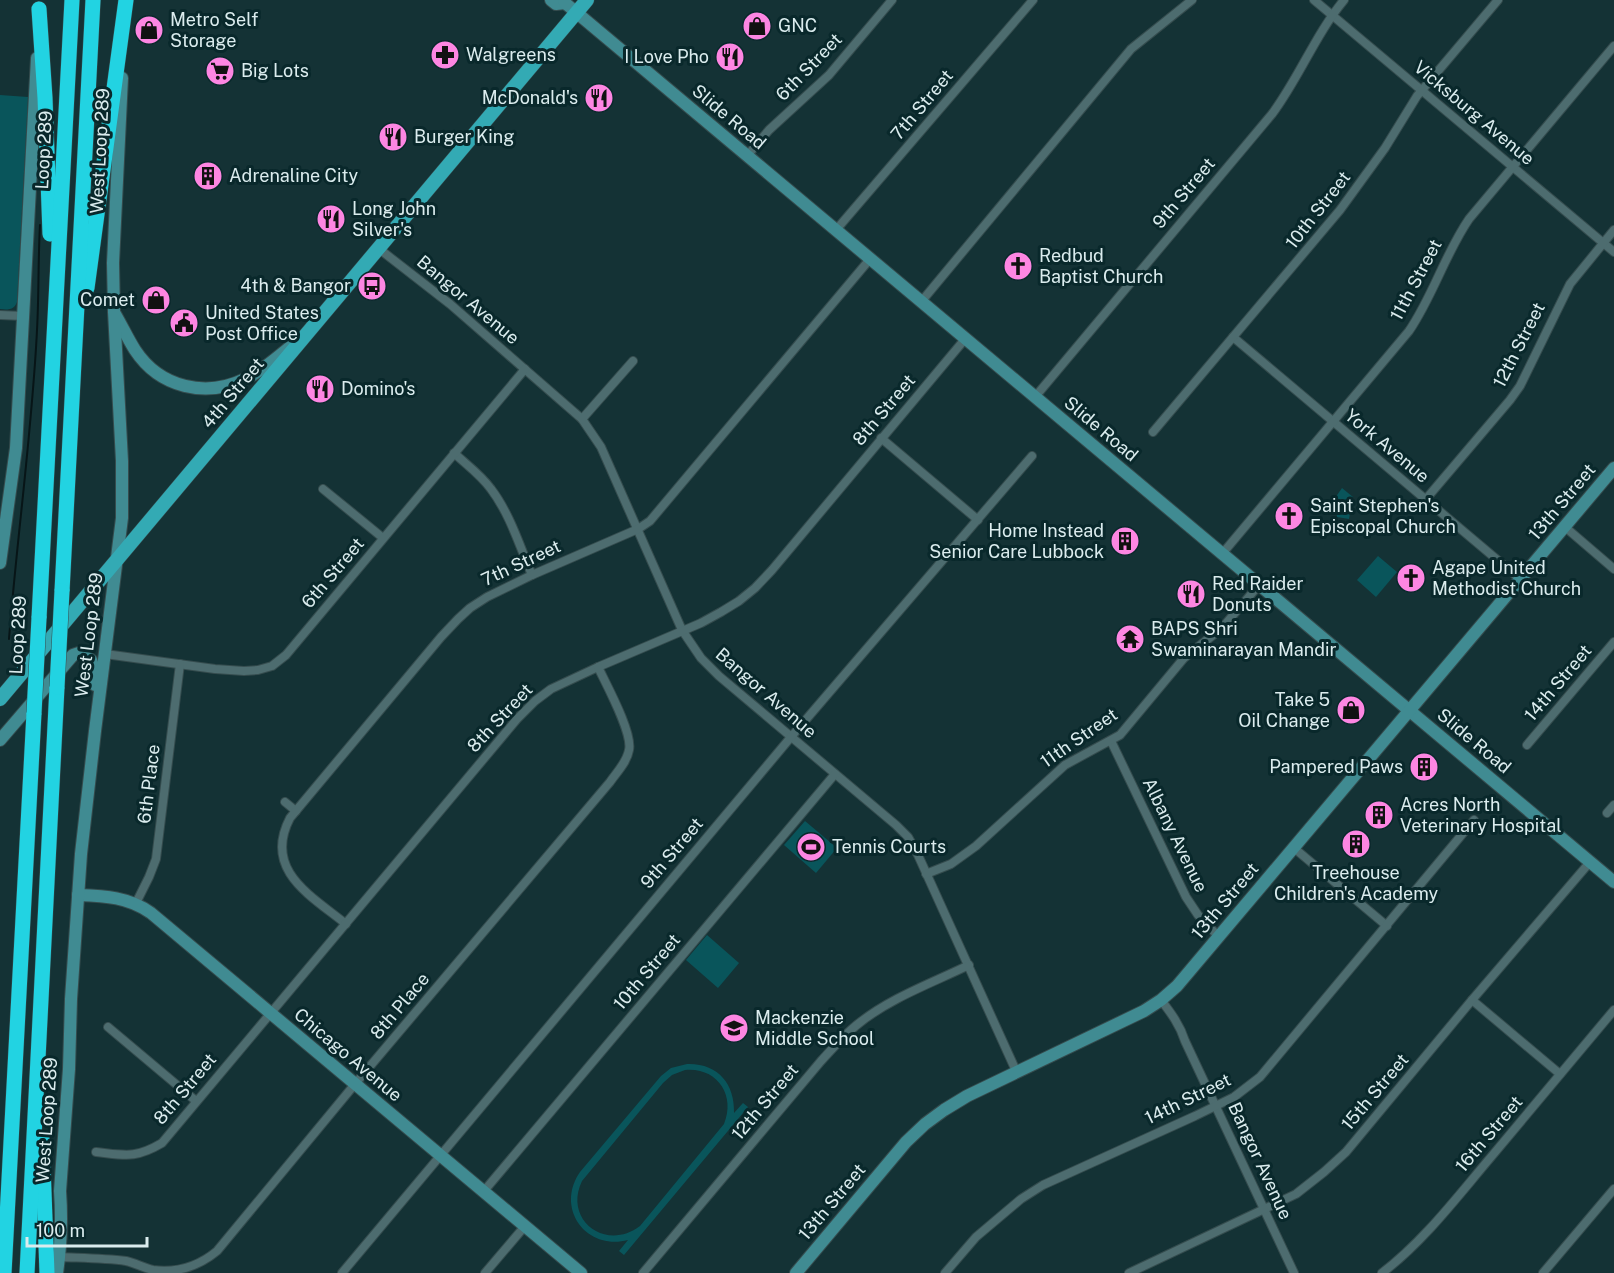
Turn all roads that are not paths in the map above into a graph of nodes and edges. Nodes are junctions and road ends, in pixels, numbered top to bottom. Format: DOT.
graph roads {
  1 [pos="72,0"];
  2 [pos="93,0"];
  3 [pos="126,0"];
  4 [pos="550,0"];
  5 [pos="587,0"];
  6 [pos="892,0"];
  7 [pos="1033,0"];
  8 [pos="1192,0"];
  9 [pos="1314,0"];
  10 [pos="1344,0"];
  11 [pos="1498,0"];
  12 [pos="565,2"];
  13 [pos="40,4"];
  14 [pos="576,13"];
  15 [pos="1332,15"];
  16 [pos="1614,46"];
  17 [pos="1422,91"];
  18 [pos="747,156"];
  19 [pos="1513,167"];
  20 [pos="836,230"];
  21 [pos="1614,230"];
  22 [pos="1603,243"];
  23 [pos="378,248"];
  24 [pos="1614,252"];
  25 [pos="870,259"];
  26 [pos="921,302"];
  27 [pos="114,312"];
  28 [pos="0,315"];
  29 [pos="23,316"];
  30 [pos="304,337"];
  31 [pos="1233,337"];
  32 [pos="965,339"];
  33 [pos="53,346"];
  34 [pos="633,361"];
  35 [pos="525,369"];
  36 [pos="73,374"];
  37 [pos="1035,397"];
  38 [pos="582,419"];
  39 [pos="1333,421"];
  40 [pos="1153,432"];
  41 [pos="881,438"];
  42 [pos="454,453"];
  43 [pos="1032,456"];
  44 [pos="1614,468"];
  45 [pos="323,489"];
  46 [pos="1426,500"];
  47 [pos="978,520"];
  48 [pos="1565,526"];
  49 [pos="638,528"];
  50 [pos="383,538"];
  51 [pos="1222,554"];
  52 [pos="116,561"];
  53 [pos="0,563"];
  54 [pos="1614,569"];
  55 [pos="532,575"];
  56 [pos="1520,579"];
  57 [pos="1259,585"];
  58 [pos="682,630"];
  59 [pos="1614,642"];
  60 [pos="105,654"];
  61 [pos="180,664"];
  62 [pos="598,667"];
  63 [pos="0,699"];
  64 [pos="1409,711"];
  65 [pos="95,731"];
  66 [pos="791,737"];
  67 [pos="0,740"];
  68 [pos="1111,741"];
  69 [pos="1527,745"];
  70 [pos="835,774"];
  71 [pos="154,783"];
  72 [pos="165,784"];
  73 [pos="285,802"];
  74 [pos="1614,805"];
  75 [pos="296,811"];
  76 [pos="1607,813"];
  77 [pos="1474,820"];
  78 [pos="1294,848"];
  79 [pos="1590,862"];
  80 [pos="926,874"];
  81 [pos="1614,882"];
  82 [pos="78,895"];
  83 [pos="136,903"];
  84 [pos="346,924"];
  85 [pos="1387,926"];
  86 [pos="1219,937"];
  87 [pos="969,965"];
  88 [pos="1161,1000"];
  89 [pos="1472,1000"];
  90 [pos="18,1005"];
  91 [pos="1614,1010"];
  92 [pos="271,1013"];
  93 [pos="108,1027"];
  94 [pos="38,1052"];
  95 [pos="1017,1073"];
  96 [pos="1560,1074"];
  97 [pos="355,1084"];
  98 [pos="196,1101"];
  99 [pos="1216,1106"];
  100 [pos="0,1141"];
  101 [pos="96,1152"];
  102 [pos="440,1156"];
  103 [pos="1614,1189"];
  104 [pos="484,1191"];
  105 [pos="1264,1209"];
  106 [pos="525,1226"];
  107 [pos="60,1257"];
  108 [pos="4,1273"];
  109 [pos="27,1273"];
  110 [pos="47,1273"];
  111 [pos="57,1273"];
  112 [pos="174,1273"];
  113 [pos="342,1273"];
  114 [pos="485,1273"];
  115 [pos="581,1273"];
  116 [pos="643,1273"];
  117 [pos="796,1273"];
  118 [pos="945,1273"];
  119 [pos="1130,1273"];
  120 [pos="1294,1273"];
  121 [pos="1382,1273"];
  122 [pos="1543,1273"];
  1 -- 33 [label="highway, Loop 289"];
  2 -- 36 [label="highway"];
  3 -- 27 [label="main road, West Loop 289"];
  3 -- 36 [label="highway"];
  4 -- 12 [label="main road, Slide Road"];
  5 -- 14 [label="main road, 4th Street"];
  6 -- 18 [label="street, 6th Street"];
  7 -- 20 [label="street, 7th Street"];
  8 -- 26 [label="street"];
  9 -- 15 [label="street, Vicksburg Avenue"];
  10 -- 15 [label="street, 9th Street"];
  11 -- 17 [label="street, 10th Street"];
  12 -- 14 [label="main road, Slide Road"];
  13 -- 29 [label="main road"];
  13 -- 33 [label="highway"];
  14 -- 18 [label="main road, Slide Road"];
  14 -- 23 [label="main road, 4th Street"];
  15 -- 17 [label="street, Vicksburg Avenue"];
  15 -- 37 [label="street, 9th Street"];
  16 -- 19 [label="street, 11th Street"];
  17 -- 19 [label="street, Vicksburg Avenue"];
  17 -- 31 [label="street, 10th Street"];
  18 -- 20 [label="main road, Slide Road"];
  19 -- 22 [label="street, Vicksburg Avenue"];
  19 -- 39 [label="street, 11th Street"];
  20 -- 25 [label="main road, Slide Road"];
  21 -- 22 [label="street, 12th Street"];
  22 -- 24 [label="street, Vicksburg Avenue"];
  22 -- 46 [label="street, 12th Street"];
  23 -- 30 [label="main road, 4th Street"];
  23 -- 35 [label="street, Bangor Avenue"];
  25 -- 26 [label="main road, Slide Road"];
  25 -- 49 [label="street, 7th Street"];
  26 -- 32 [label="main road, Slide Road"];
  27 -- 30 [label="main road"];
  27 -- 52 [label="main road, West Loop 289"];
  28 -- 29 [label="street"];
  29 -- 53 [label="main road"];
  30 -- 52 [label="main road, 4th Street"];
  31 -- 39 [label="street, York Avenue"];
  31 -- 40 [label="street, 10th Street"];
  32 -- 37 [label="main road, Slide Road"];
  32 -- 41 [label="street, 8th Street"];
  33 -- 90 [label="highway, Loop 289, bridge"];
  34 -- 38 [label="street"];
  35 -- 38 [label="street, Bangor Avenue"];
  35 -- 42 [label="street, 6th Street"];
  36 -- 94 [label="highway, bridge"];
  37 -- 51 [label="main road, Slide Road"];
  38 -- 49 [label="street, Bangor Avenue"];
  39 -- 46 [label="street, York Avenue"];
  39 -- 51 [label="street, 11th Street"];
  41 -- 47 [label="street"];
  41 -- 58 [label="street, 8th Street"];
  42 -- 50 [label="street, 6th Street"];
  42 -- 55 [label="street"];
  43 -- 47 [label="street, 9th Street"];
  44 -- 48 [label="main road, 13th Street"];
  45 -- 50 [label="street"];
  46 -- 56 [label="street, York Avenue"];
  47 -- 66 [label="street, 9th Street"];
  48 -- 54 [label="street"];
  48 -- 56 [label="main road, 13th Street"];
  49 -- 55 [label="street, 7th Street"];
  49 -- 58 [label="street, Bangor Avenue"];
  50 -- 61 [label="street, 6th Street"];
  51 -- 57 [label="main road, Slide Road"];
  52 -- 60 [label="main road, West Loop 289"];
  52 -- 63 [label="main road, 4th Street"];
  55 -- 75 [label="street, 7th Street"];
  56 -- 64 [label="main road, 13th Street"];
  57 -- 64 [label="main road, Slide Road"];
  57 -- 68 [label="street, 11th Street"];
  58 -- 62 [label="street, 8th Street"];
  58 -- 66 [label="street, Bangor Avenue"];
  59 -- 69 [label="street, 14th Street"];
  60 -- 61 [label="street, 6th Street"];
  60 -- 65 [label="main road, West Loop 289"];
  61 -- 72 [label="street, 6th Place"];
  62 -- 84 [label="street, 8th Street"];
  62 -- 97 [label="street, 8th Place"];
  64 -- 78 [label="main road, 13th Street"];
  64 -- 79 [label="main road, Slide Road"];
  65 -- 67 [label="main road"];
  65 -- 82 [label="main road, West Loop 289"];
  66 -- 70 [label="street, Bangor Avenue"];
  66 -- 102 [label="street, 9th Street"];
  68 -- 80 [label="street, 11th Street"];
  68 -- 86 [label="street, Albany Avenue"];
  70 -- 80 [label="street, Bangor Avenue"];
  70 -- 104 [label="street, 10th Street"];
  71 -- 72 [label="street"];
  72 -- 83 [label="street, 6th Place"];
  73 -- 75 [label="street"];
  74 -- 76 [label="street"];
  75 -- 84 [label="street, 7th Street"];
  77 -- 85 [label="street, 14th Street"];
  78 -- 85 [label="street"];
  78 -- 86 [label="main road, 13th Street"];
  79 -- 81 [label="main road, Slide Road"];
  79 -- 89 [label="street, 15th Street"];
  80 -- 87 [label="street, Bangor Avenue"];
  82 -- 83 [label="main road, Chicago Avenue"];
  82 -- 107 [label="main road, West Loop 289"];
  83 -- 92 [label="main road, Chicago Avenue"];
  84 -- 92 [label="street, 8th Street"];
  85 -- 99 [label="street, 14th Street"];
  86 -- 88 [label="main road, 13th Street"];
  87 -- 95 [label="street, Bangor Avenue"];
  87 -- 116 [label="street, 12th Street"];
  88 -- 95 [label="main road, 13th Street"];
  88 -- 99 [label="street, Bangor Avenue"];
  89 -- 96 [label="street"];
  89 -- 105 [label="street, 15th Street"];
  90 -- 100 [label="highway"];
  90 -- 108 [label="highway, Loop 289"];
  91 -- 96 [label="street, 16th Street"];
  92 -- 97 [label="main road, Chicago Avenue"];
  92 -- 98 [label="street, 8th Street"];
  93 -- 98 [label="street"];
  94 -- 109 [label="highway"];
  94 -- 110 [label="highway"];
  95 -- 117 [label="main road, 13th Street"];
  96 -- 121 [label="street, 16th Street"];
  97 -- 102 [label="main road, Chicago Avenue"];
  97 -- 112 [label="street, 8th Place"];
  98 -- 101 [label="street, 8th Street"];
  99 -- 105 [label="street, Bangor Avenue"];
  99 -- 118 [label="street, 14th Street"];
  102 -- 104 [label="main road, Chicago Avenue"];
  102 -- 113 [label="street, 9th Street"];
  103 -- 122 [label="street"];
  104 -- 106 [label="main road, Chicago Avenue"];
  105 -- 119 [label="street, 15th Street"];
  105 -- 120 [label="street, Bangor Avenue"];
  106 -- 114 [label="street"];
  106 -- 115 [label="main road, Chicago Avenue"];
  107 -- 111 [label="main road, West Loop 289"];
  107 -- 112 [label="street, 8th Place"];
}
